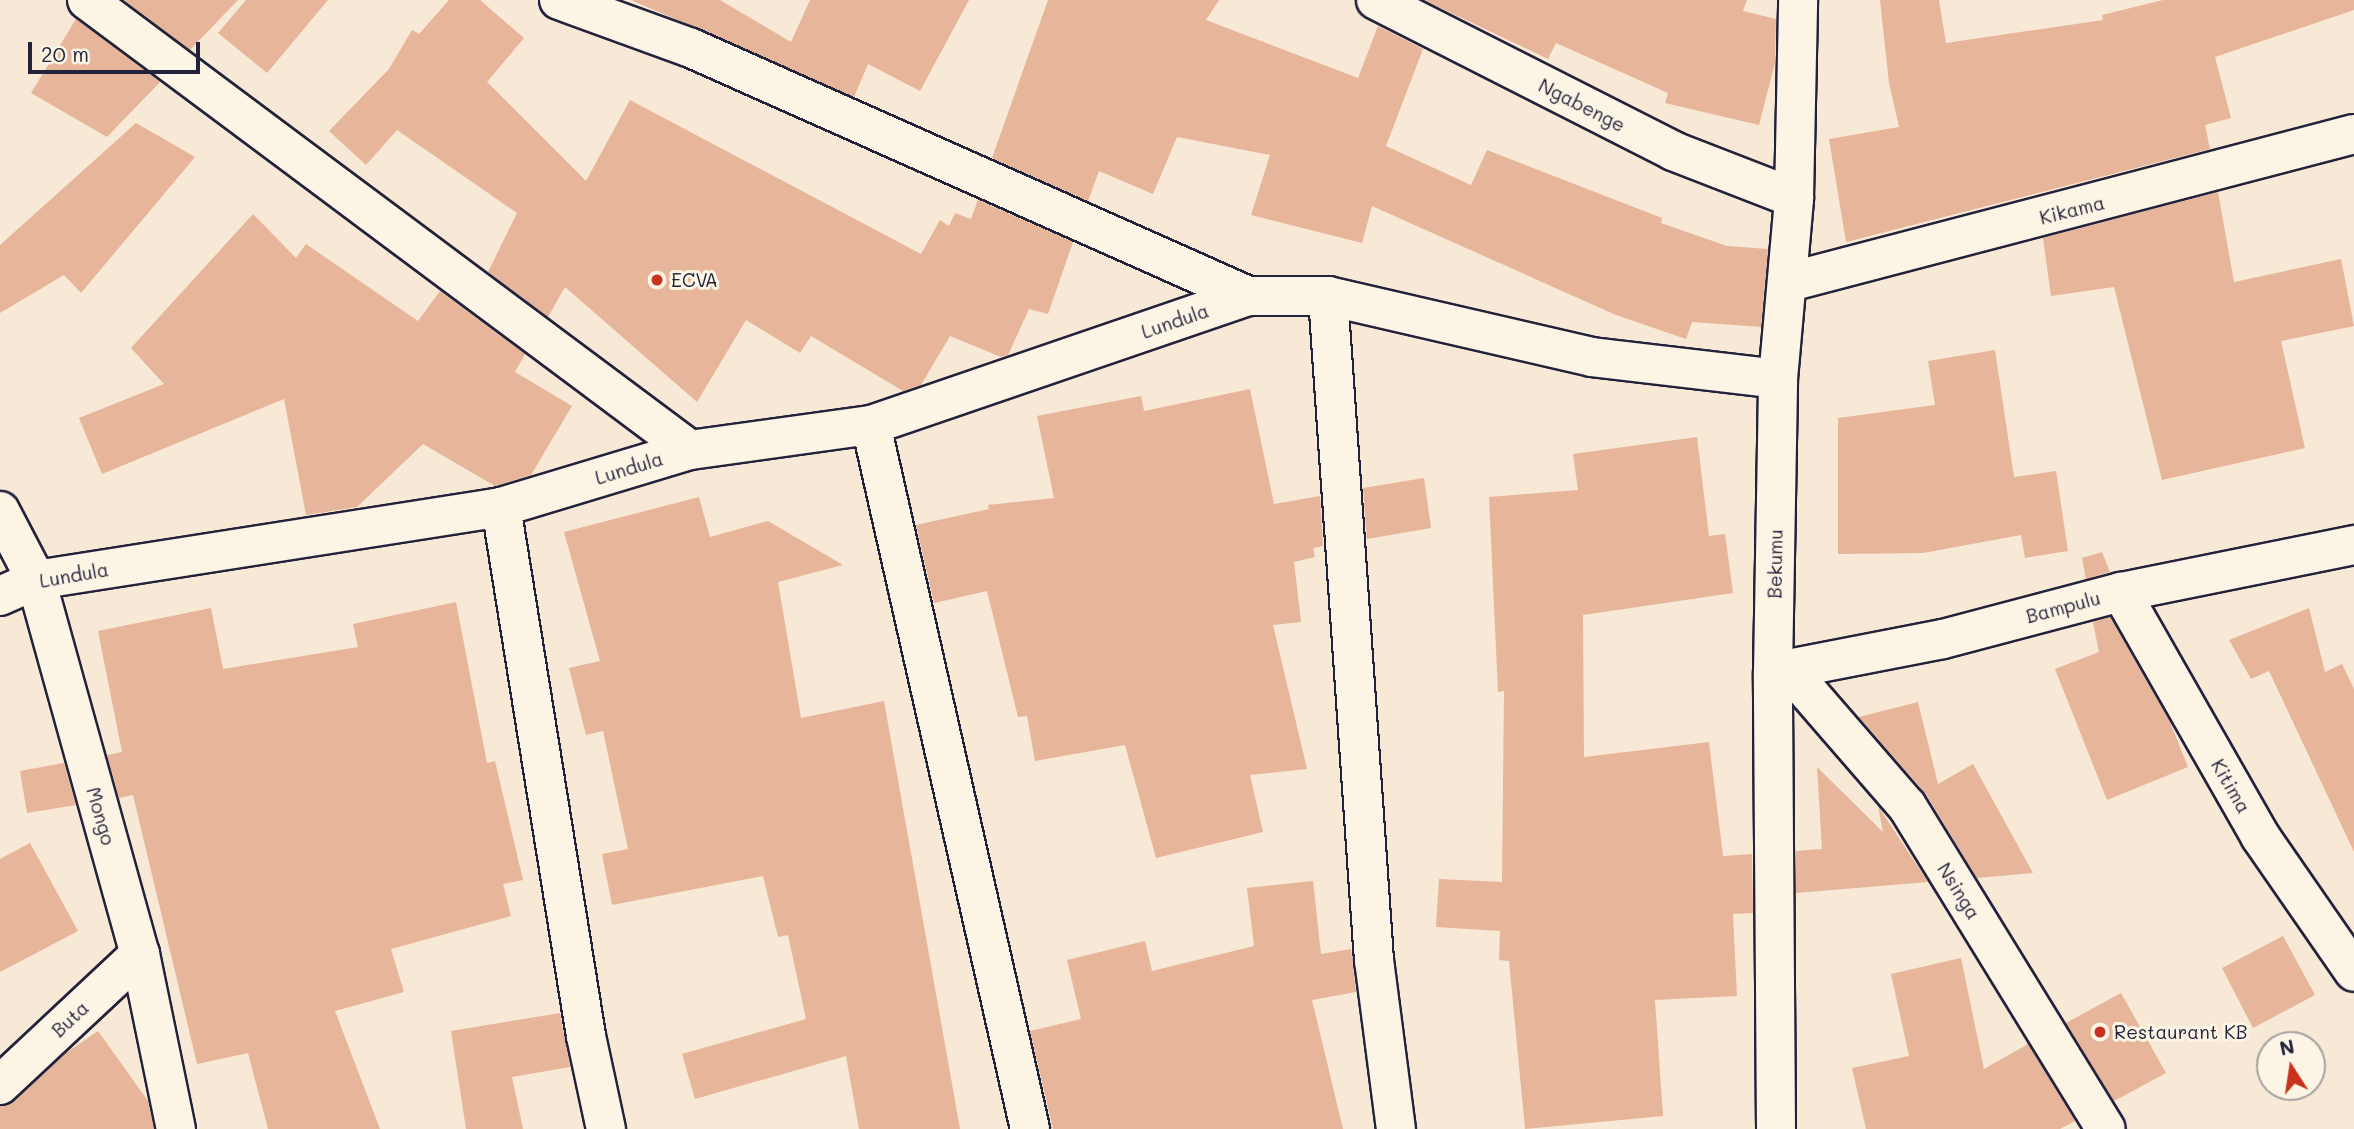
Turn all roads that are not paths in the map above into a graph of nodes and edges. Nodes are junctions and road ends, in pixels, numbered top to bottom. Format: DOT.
graph roads {
  1 [pos="87,0"];
  2 [pos="559,0"];
  3 [pos="1376,0"];
  4 [pos="1798,0"];
  5 [pos="2354,134"];
  6 [pos="1794,198"];
  7 [pos="1789,282"];
  8 [pos="1248,296"];
  9 [pos="1328,296"];
  10 [pos="1778,379"];
  11 [pos="871,425"];
  12 [pos="690,450"];
  13 [pos="501,507"];
  14 [pos="0,511"];
  15 [pos="2354,545"];
  16 [pos="36,580"];
  17 [pos="2121,592"];
  18 [pos="0,596"];
  19 [pos="1781,671"];
  20 [pos="140,954"];
  21 [pos="2354,972"];
  22 [pos="0,1084"];
  23 [pos="176,1129"];
  24 [pos="606,1129"];
  25 [pos="1030,1129"];
  26 [pos="1396,1129"];
  27 [pos="1776,1129"];
  28 [pos="2106,1129"];
  1 -- 12 [label="street"];
  2 -- 8 [label="street"];
  3 -- 6 [label="street, Ngabenge"];
  4 -- 6 [label="street, Bekumu"];
  5 -- 7 [label="street, Kikama"];
  6 -- 7 [label="street, Bekumu"];
  7 -- 10 [label="street, Bekumu"];
  8 -- 9 [label="street"];
  8 -- 11 [label="street, Lundula"];
  9 -- 10 [label="street"];
  9 -- 26 [label="street"];
  10 -- 19 [label="street, Bekumu"];
  11 -- 12 [label="street, Lundula"];
  11 -- 25 [label="street"];
  12 -- 13 [label="street, Lundula"];
  13 -- 16 [label="street, Lundula"];
  13 -- 24 [label="street"];
  14 -- 16 [label="street, Mongo"];
  15 -- 17 [label="street, Bampulu"];
  16 -- 18 [label="street, Lundula"];
  16 -- 20 [label="street, Mongo"];
  17 -- 19 [label="street, Bampulu"];
  17 -- 21 [label="street, Kitima"];
  19 -- 27 [label="street, Bekumu"];
  19 -- 28 [label="street, Nsinga"];
  20 -- 22 [label="street, Buta"];
  20 -- 23 [label="street, Mongo"];
}
